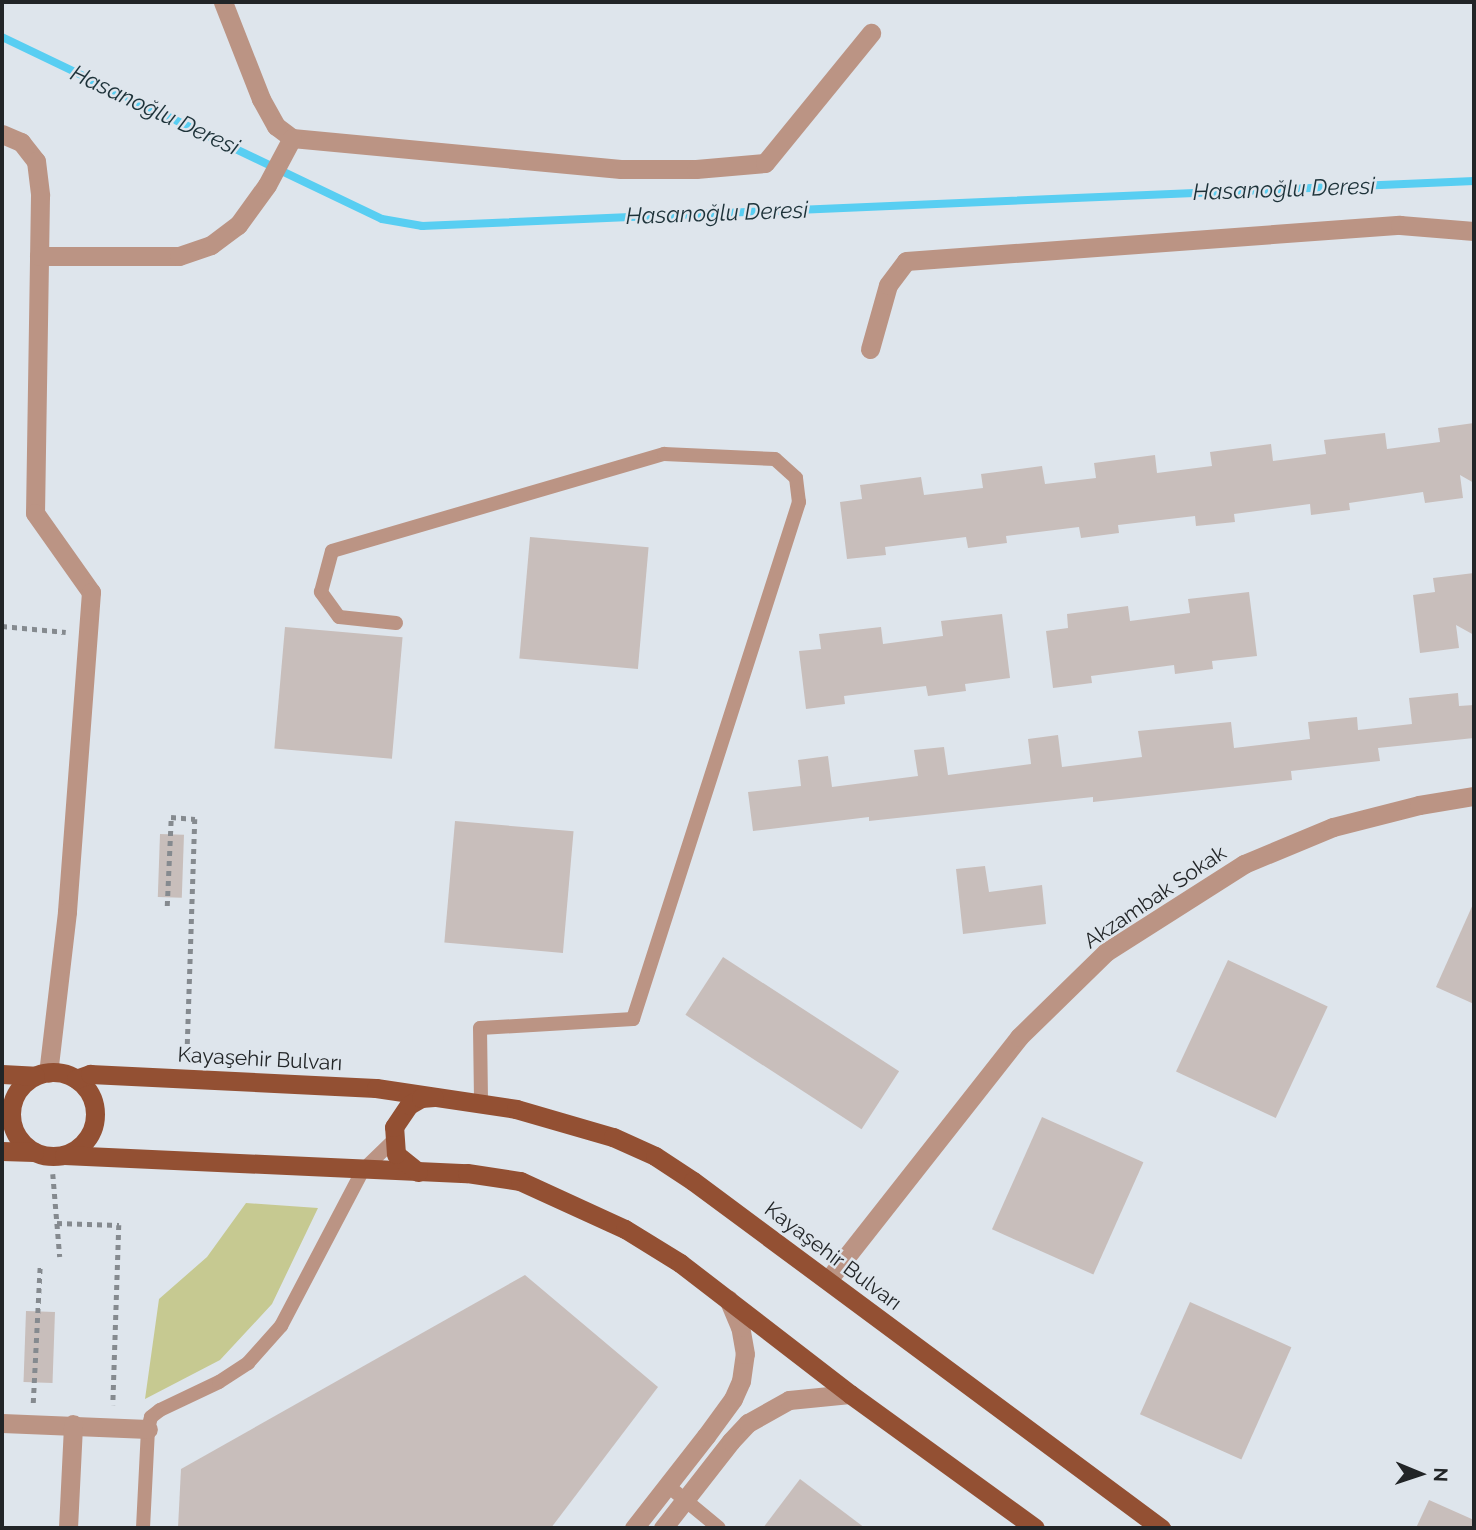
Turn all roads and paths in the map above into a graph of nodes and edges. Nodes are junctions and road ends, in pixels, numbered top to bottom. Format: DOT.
graph roads {
  1 [pos="223,2"];
  2 [pos="871,33"];
  3 [pos="2,134"];
  4 [pos="292,138"];
  5 [pos="1474,231"];
  6 [pos="39,256"];
  7 [pos="870,349"];
  8 [pos="396,623"];
  9 [pos="2,626"];
  10 [pos="88,634"];
  11 [pos="1474,796"];
  12 [pos="167,906"];
  13 [pos="2,1074"];
  14 [pos="42,1074"];
  15 [pos="76,1079"];
  16 [pos="186,1079"];
  17 [pos="442,1096"];
  18 [pos="481,1101"];
  19 [pos="393,1141"];
  20 [pos="2,1151"];
  21 [pos="49,1154"];
  22 [pos="363,1170"];
  23 [pos="418,1172"];
  24 [pos="57,1223"];
  25 [pos="60,1257"];
  26 [pos="40,1265"];
  27 [pos="828,1280"];
  28 [pos="728,1299"];
  29 [pos="34,1382"];
  30 [pos="850,1394"];
  31 [pos="113,1413"];
  32 [pos="2,1423"];
  33 [pos="73,1424"];
  34 [pos="148,1429"];
  35 [pos="667,1485"];
  36 [pos="686,1499"];
  37 [pos="68,1528"];
  38 [pos="143,1528"];
  39 [pos="634,1528"];
  40 [pos="663,1528"];
  41 [pos="719,1528"];
  42 [pos="1035,1528"];
  43 [pos="1161,1528"];
  1 -- 4 [label="street"];
  2 -- 4 [label="street"];
  3 -- 6 [label="street"];
  4 -- 6 [label="street"];
  5 -- 7 [label="street"];
  6 -- 10 [label="street"];
  8 -- 18 [label="lane"];
  9 -- 10 [label="path"];
  10 -- 14 [label="street"];
  11 -- 27 [label="street, Akzambak Sokak"];
  12 -- 16 [label="path"];
  13 -- 14 [label="main road, Kayaşehir Bulvarı"];
  14 -- 15 [label="main road, Kayaşehir Bulvarı"];
  14 -- 21 [label="main road"];
  15 -- 16 [label="main road, Kayaşehir Bulvarı"];
  15 -- 21 [label="main road"];
  16 -- 17 [label="main road, Kayaşehir Bulvarı"];
  17 -- 18 [label="main road, Kayaşehir Bulvarı"];
  17 -- 19 [label="main road, Kayaşehir Bulvarı"];
  18 -- 27 [label="main road, Kayaşehir Bulvarı"];
  19 -- 22 [label="lane"];
  19 -- 23 [label="main road"];
  20 -- 21 [label="main road"];
  21 -- 22 [label="main road"];
  21 -- 24 [label="path"];
  22 -- 23 [label="main road"];
  22 -- 34 [label="lane"];
  23 -- 28 [label="main road"];
  24 -- 25 [label="path"];
  24 -- 31 [label="path"];
  26 -- 29 [label="path"];
  27 -- 43 [label="main road, Kayaşehir Bulvarı"];
  28 -- 30 [label="main road"];
  28 -- 35 [label="street"];
  30 -- 36 [label="street"];
  30 -- 42 [label="main road"];
  32 -- 33 [label="street"];
  33 -- 34 [label="street"];
  33 -- 37 [label="street"];
  34 -- 38 [label="lane"];
  35 -- 36 [label="lane"];
  35 -- 39 [label="street"];
  36 -- 40 [label="street"];
  36 -- 41 [label="lane"];
}
